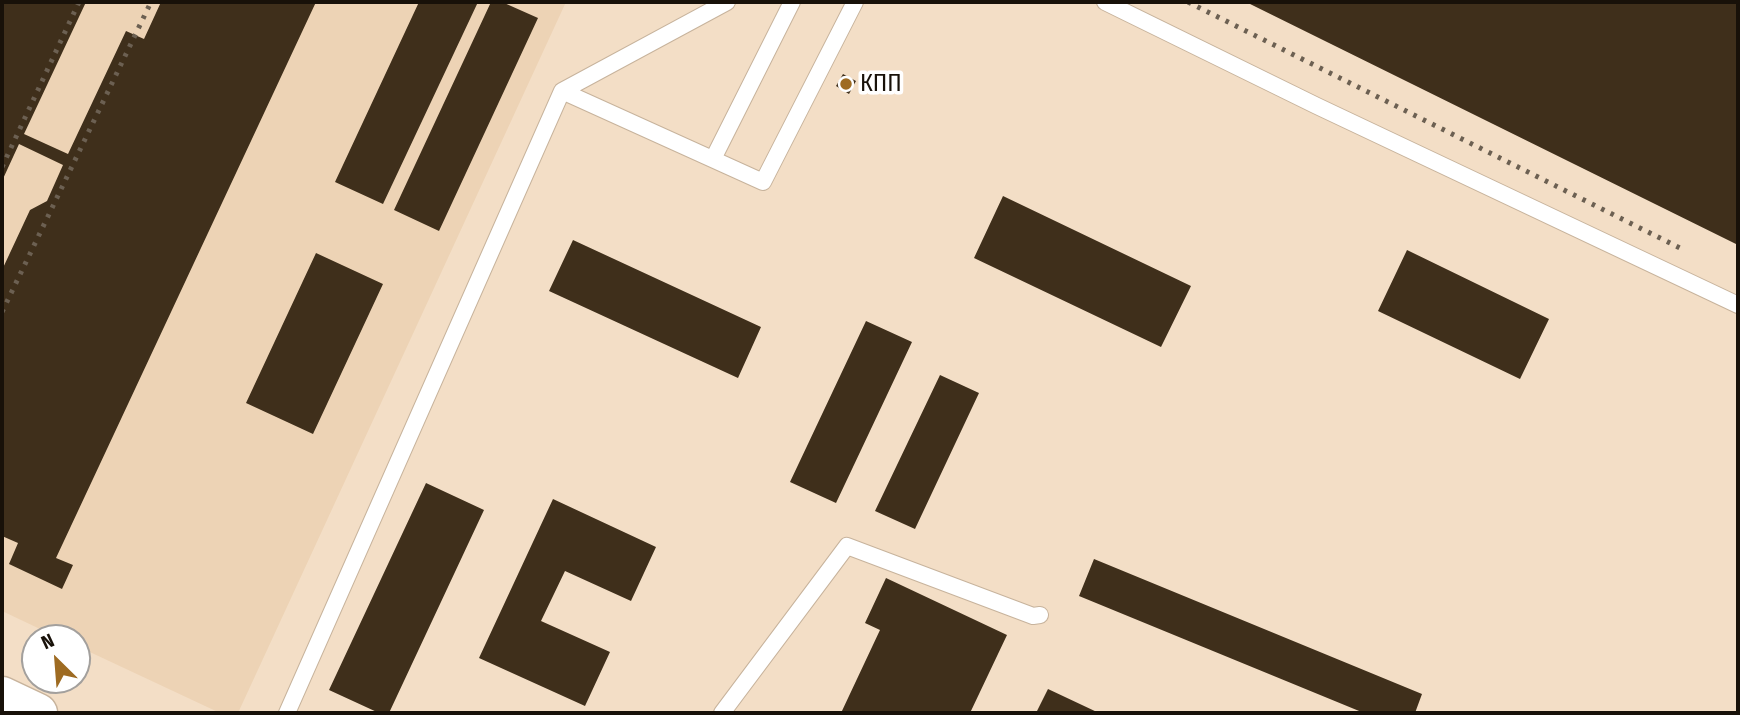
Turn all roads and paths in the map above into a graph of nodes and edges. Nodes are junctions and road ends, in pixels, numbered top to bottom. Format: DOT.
graph roads {
  1 [pos="727,2"];
  2 [pos="792,2"];
  3 [pos="855,2"];
  4 [pos="1105,2"];
  5 [pos="562,91"];
  6 [pos="713,159"];
  7 [pos="1738,306"];
  8 [pos="1040,615"];
  9 [pos="2,696"];
  10 [pos="38,713"];
  11 [pos="287,713"];
  12 [pos="722,713"];
  1 -- 5 [label="lane"];
  2 -- 6 [label="lane"];
  3 -- 6 [label="lane"];
  4 -- 7 [label="lane"];
  5 -- 6 [label="lane"];
  5 -- 11 [label="lane"];
  8 -- 12 [label="lane"];
  9 -- 10 [label="street"];
}
